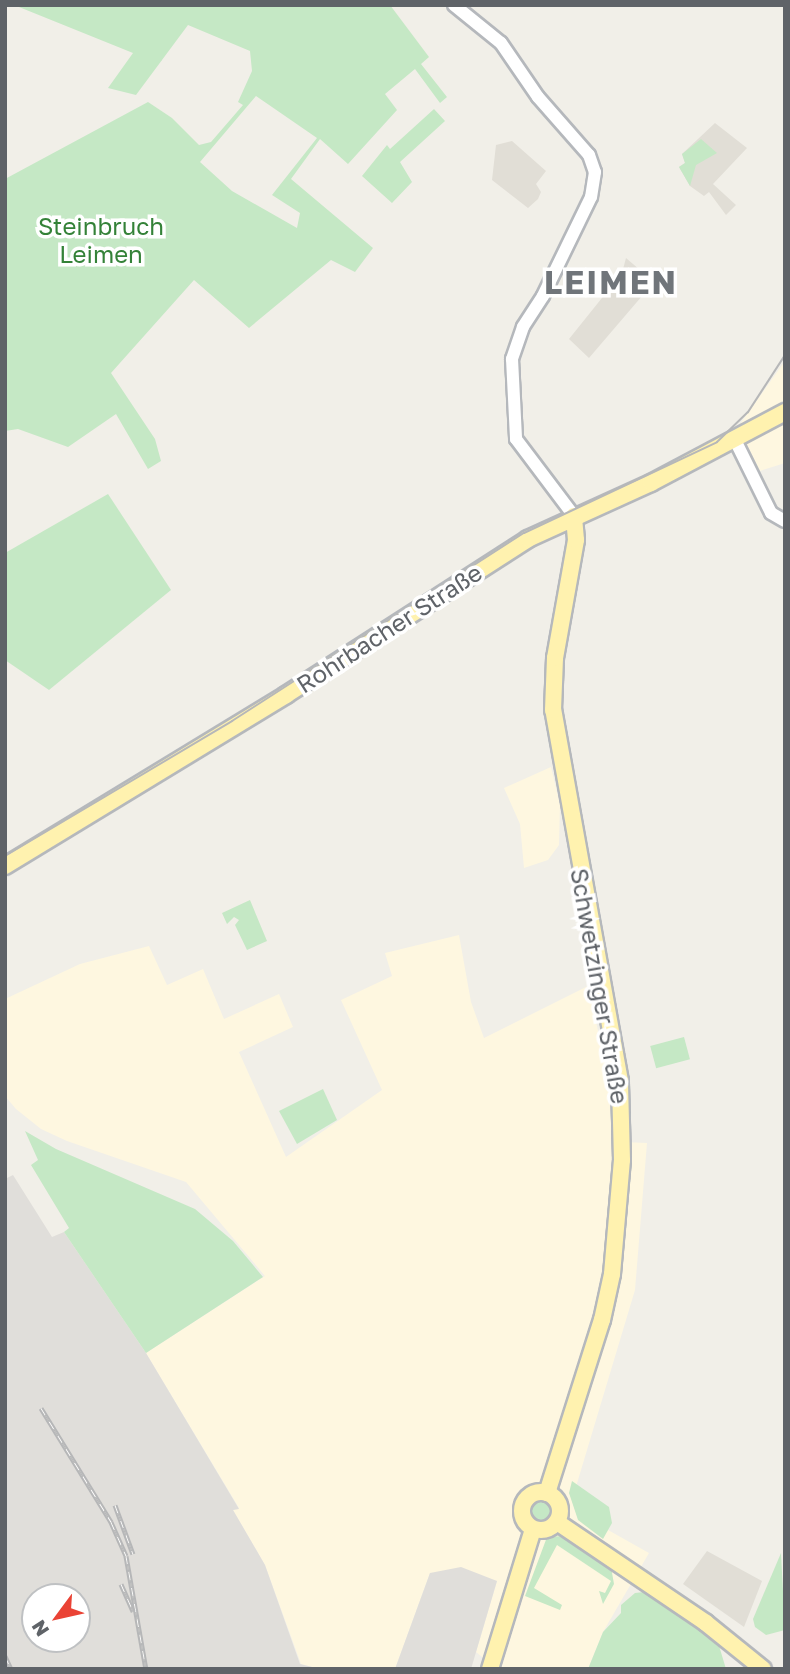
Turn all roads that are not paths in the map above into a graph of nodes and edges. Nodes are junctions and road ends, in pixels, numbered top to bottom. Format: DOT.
graph roads {
  1 [pos="454,5"];
  2 [pos="785,412"];
  3 [pos="735,440"];
  4 [pos="575,516"];
  5 [pos="785,521"];
  6 [pos="5,866"];
  7 [pos="547,1493"];
  8 [pos="556,1522"];
  9 [pos="533,1528"];
  10 [pos="489,1669"];
  11 [pos="763,1669"];
  1 -- 4 [label="street"];
  2 -- 3 [label="main road, Rohrbacher Straße"];
  3 -- 4 [label="main road, Rohrbacher Straße"];
  3 -- 5 [label="street"];
  4 -- 6 [label="main road, Rohrbacher Straße"];
  4 -- 7 [label="main road, Schwetzinger Straße"];
  7 -- 8 [label="main road"];
  7 -- 9 [label="main road"];
  8 -- 9 [label="main road"];
  8 -- 11 [label="main road"];
  9 -- 10 [label="main road"];
}
